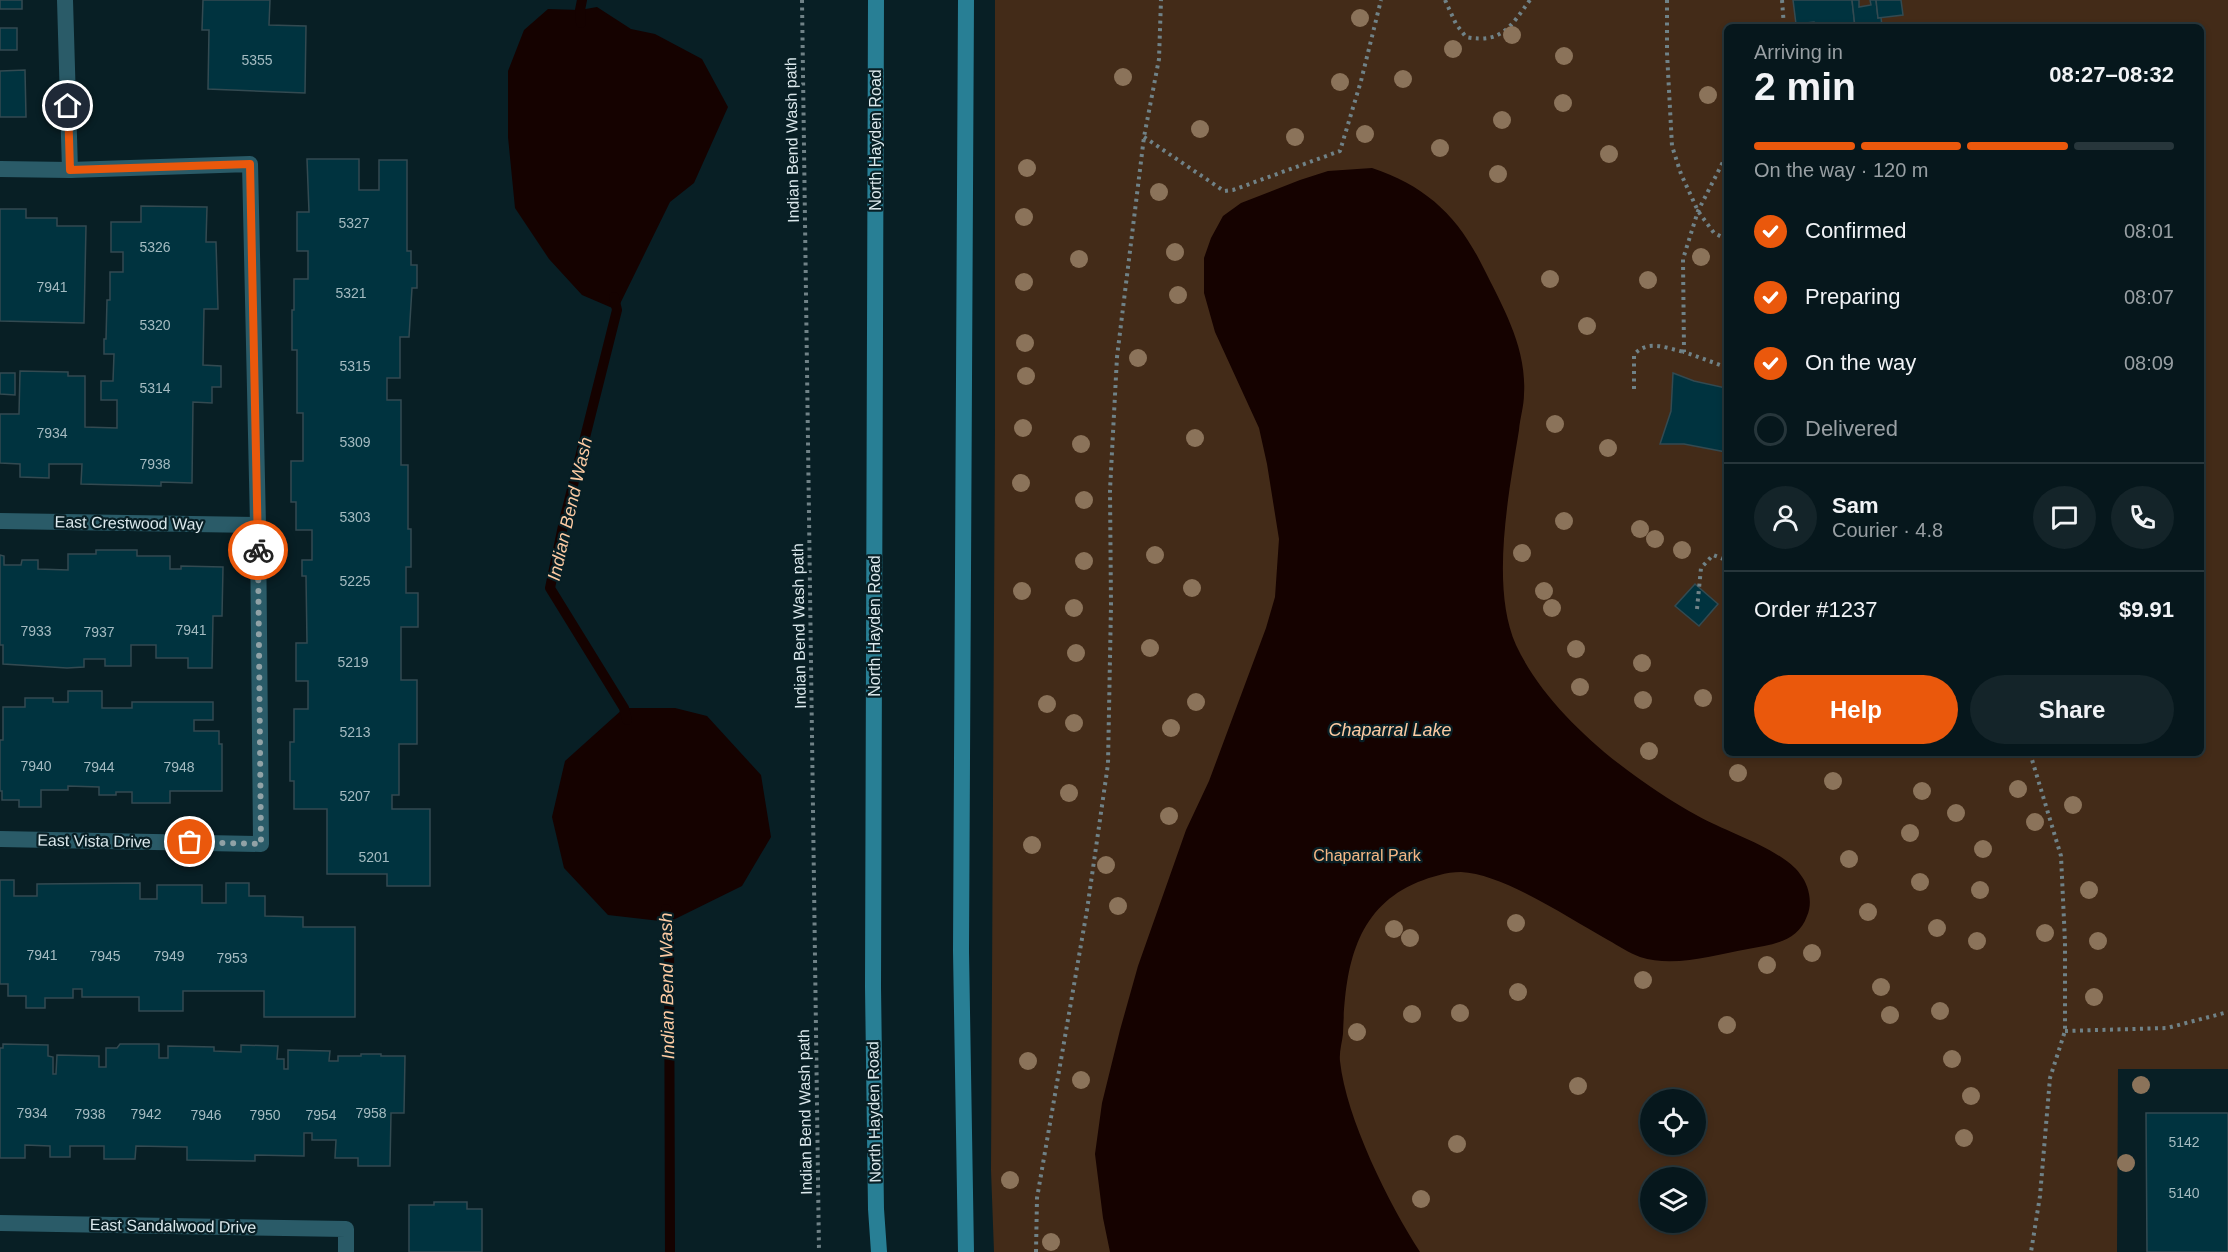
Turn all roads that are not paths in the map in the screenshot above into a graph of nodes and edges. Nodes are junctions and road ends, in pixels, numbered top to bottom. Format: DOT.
graph roads {
  1 [pos="65,0"];
  2 [pos="876,0"];
  3 [pos="966,0"];
  4 [pos="0,169"];
  5 [pos="70,170"];
  6 [pos="0,521"];
  7 [pos="258,525"];
  8 [pos="0,839"];
  9 [pos="0,1223"];
  10 [pos="346,1252"];
  11 [pos="879,1252"];
  12 [pos="966,1252"];
  1 -- 5 [label="street"];
  2 -- 11 [label="main road, North Hayden Road"];
  3 -- 12 [label="main road"];
  4 -- 5 [label="street"];
  5 -- 7 [label="street"];
  6 -- 7 [label="street, East Crestwood Way"];
  7 -- 8 [label="street, East Vista Drive"];
  9 -- 10 [label="street, East Sandalwood Drive"];
}
